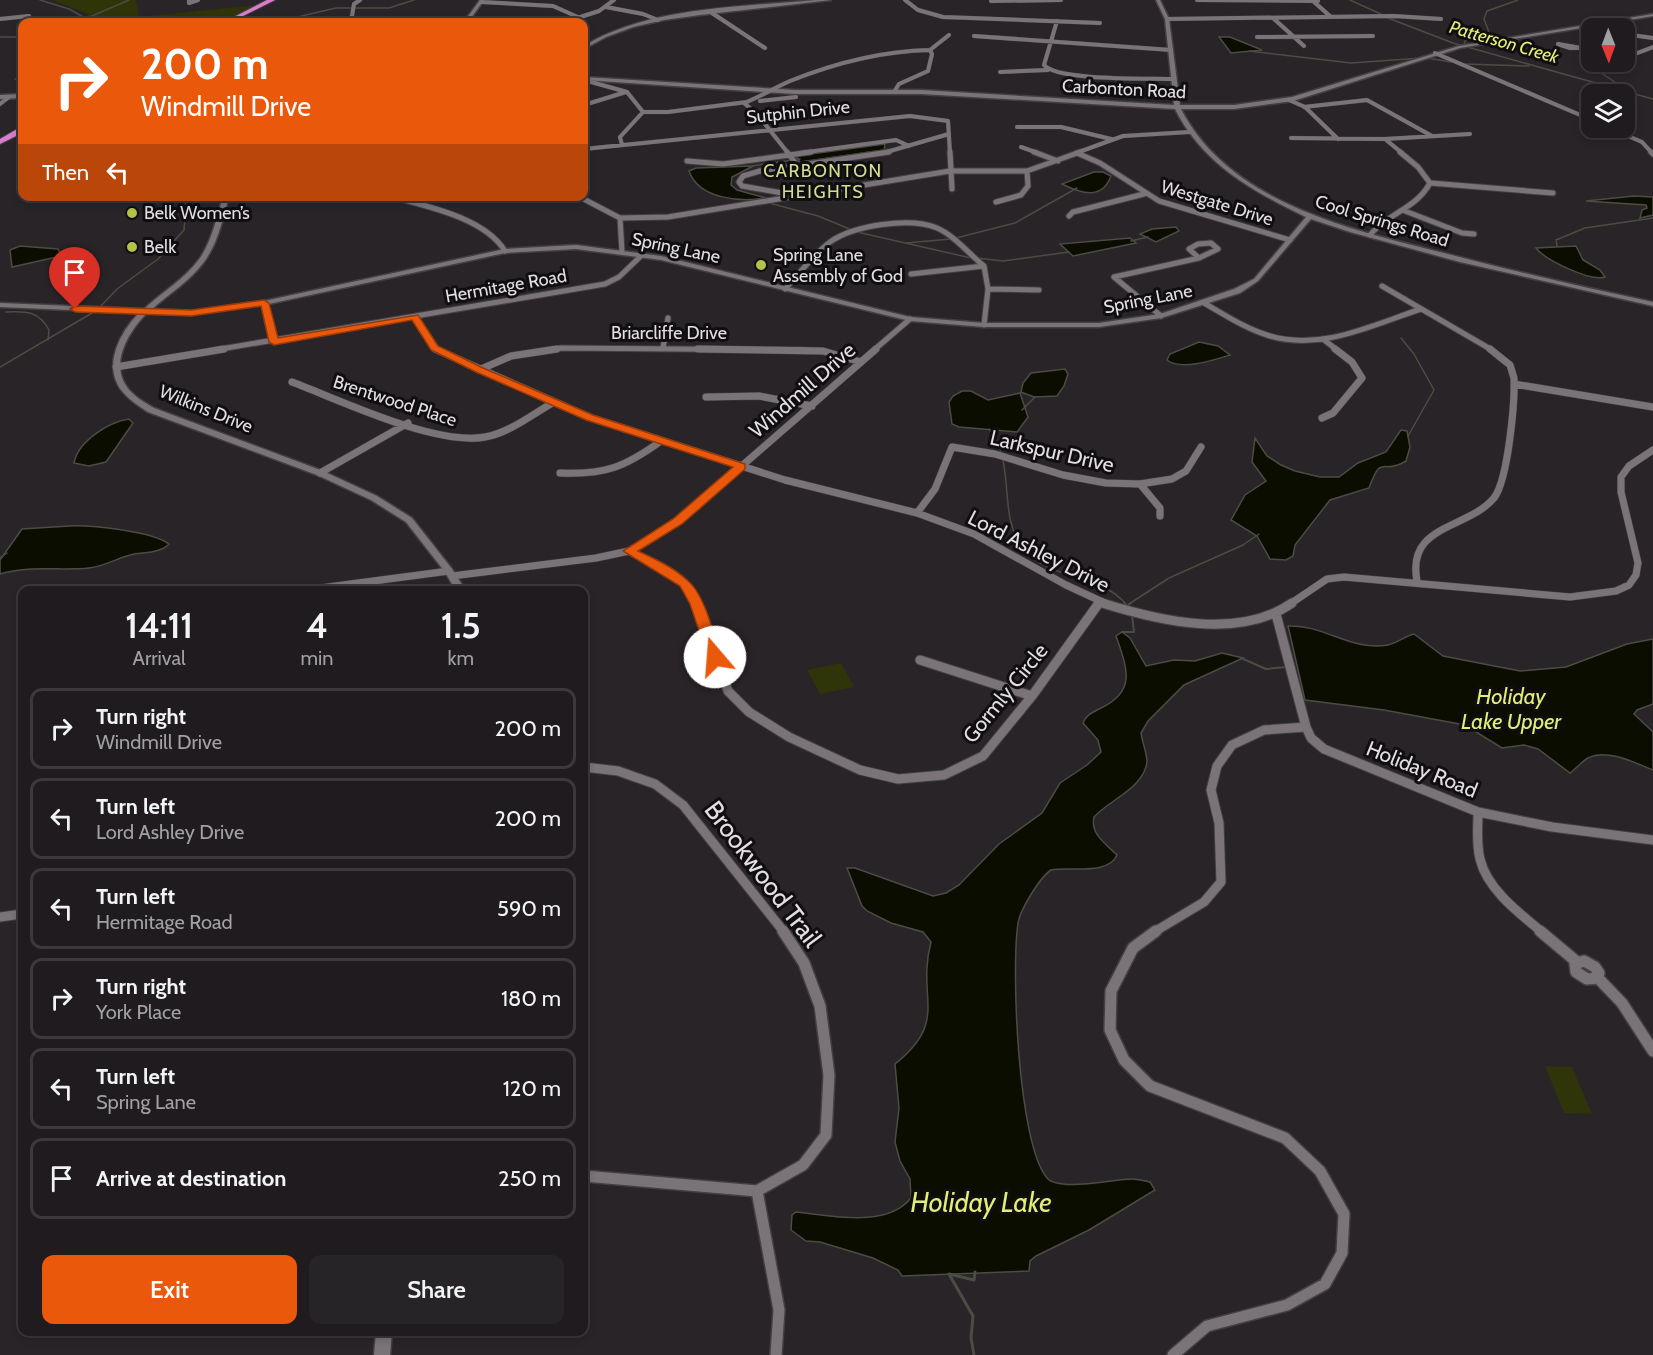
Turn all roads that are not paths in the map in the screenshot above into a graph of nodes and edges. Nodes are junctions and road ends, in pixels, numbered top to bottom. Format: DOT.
graph roads {
  1 [pos="189,0"];
  2 [pos="198,0"];
  3 [pos="272,0"];
  4 [pos="280,0"];
  5 [pos="360,0"];
  6 [pos="550,0"];
  7 [pos="614,0"];
  8 [pos="829,0"];
  9 [pos="905,0"];
  10 [pos="1061,0"];
  11 [pos="1158,0"];
  12 [pos="1197,0"];
  13 [pos="482,1"];
  14 [pos="992,1"];
  15 [pos="1313,1"];
  16 [pos="1318,1"];
  17 [pos="553,6"];
  18 [pos="606,7"];
  19 [pos="711,13"];
  20 [pos="1653,15"];
  21 [pos="29,16"];
  22 [pos="1331,17"];
  23 [pos="235,18"];
  24 [pos="243,18"];
  25 [pos="350,18"];
  26 [pos="469,18"];
  27 [pos="580,18"];
  28 [pos="1274,18"];
  29 [pos="1635,18"];
  30 [pos="0,19"];
  31 [pos="1167,19"];
  32 [pos="1441,19"];
  33 [pos="658,20"];
  34 [pos="1057,21"];
  35 [pos="1100,23"];
  36 [pos="1581,28"];
  37 [pos="949,35"];
  38 [pos="1635,35"];
  39 [pos="974,36"];
  40 [pos="1372,36"];
  41 [pos="1640,36"];
  42 [pos="1257,37"];
  43 [pos="1293,37"];
  44 [pos="1635,37"];
  45 [pos="1653,38"];
  46 [pos="1052,42"];
  47 [pos="588,46"];
  48 [pos="1304,46"];
  49 [pos="1653,47"];
  50 [pos="765,48"];
  51 [pos="1584,48"];
  52 [pos="930,50"];
  53 [pos="1171,50"];
  54 [pos="1435,53"];
  55 [pos="1635,54"];
  56 [pos="1106,68"];
  57 [pos="1048,70"];
  58 [pos="1000,72"];
  59 [pos="1108,77"];
  60 [pos="588,79"];
  61 [pos="1174,79"];
  62 [pos="588,80"];
  63 [pos="774,91"];
  64 [pos="627,92"];
  65 [pos="894,92"];
  66 [pos="0,96"];
  67 [pos="9,96"];
  68 [pos="18,96"];
  69 [pos="796,97"];
  70 [pos="1289,100"];
  71 [pos="744,103"];
  72 [pos="0,104"];
  73 [pos="588,104"];
  74 [pos="1177,107"];
  75 [pos="1304,107"];
  76 [pos="643,112"];
  77 [pos="1581,115"];
  78 [pos="1081,124"];
  79 [pos="18,127"];
  80 [pos="1017,127"];
  81 [pos="1077,129"];
  82 [pos="769,130"];
  83 [pos="18,132"];
  84 [pos="1190,132"];
  85 [pos="949,134"];
  86 [pos="1470,134"];
  87 [pos="0,136"];
  88 [pos="1433,136"];
  89 [pos="1291,138"];
  90 [pos="1633,138"];
  91 [pos="1112,139"];
  92 [pos="1338,139"];
  93 [pos="1385,139"];
  94 [pos="0,142"];
  95 [pos="622,145"];
  96 [pos="909,146"];
  97 [pos="1021,147"];
  98 [pos="588,149"];
  99 [pos="1077,153"];
  100 [pos="788,154"];
  101 [pos="1653,154"];
  102 [pos="687,161"];
  103 [pos="1058,161"];
  104 [pos="798,166"];
  105 [pos="950,171"];
  106 [pos="1027,171"];
  107 [pos="1430,183"];
  108 [pos="952,189"];
  109 [pos="1554,193"];
  110 [pos="1144,194"];
  111 [pos="802,195"];
  112 [pos="225,201"];
  113 [pos="407,201"];
  114 [pos="588,201"];
  115 [pos="996,202"];
  116 [pos="1405,211"];
  117 [pos="1069,216"];
  118 [pos="1310,216"];
  119 [pos="620,218"];
  120 [pos="1474,234"];
  121 [pos="1370,235"];
  122 [pos="1290,240"];
  123 [pos="505,251"];
  124 [pos="622,252"];
  125 [pos="642,255"];
  126 [pos="1199,258"];
  127 [pos="984,266"];
  128 [pos="911,274"];
  129 [pos="1382,286"];
  130 [pos="785,289"];
  131 [pos="988,289"];
  132 [pos="1039,290"];
  133 [pos="264,303"];
  134 [pos="1204,303"];
  135 [pos="1653,304"];
  136 [pos="2,306"];
  137 [pos="1421,309"];
  138 [pos="144,312"];
  139 [pos="1161,316"];
  140 [pos="415,317"];
  141 [pos="668,318"];
  142 [pos="910,319"];
  143 [pos="984,325"];
  144 [pos="1323,339"];
  145 [pos="274,342"];
  146 [pos="663,348"];
  147 [pos="861,362"];
  148 [pos="116,367"];
  149 [pos="479,370"];
  150 [pos="292,382"];
  151 [pos="1514,384"];
  152 [pos="706,397"];
  153 [pos="554,402"];
  154 [pos="812,406"];
  155 [pos="1653,407"];
  156 [pos="1322,418"];
  157 [pos="408,423"];
  158 [pos="661,441"];
  159 [pos="1201,447"];
  160 [pos="1653,450"];
  161 [pos="741,466"];
  162 [pos="320,473"];
  163 [pos="560,473"];
  164 [pos="1140,484"];
  165 [pos="917,513"];
  166 [pos="1161,516"];
  167 [pos="629,551"];
  168 [pos="451,573"];
  169 [pos="1417,581"];
  170 [pos="340,586"];
  171 [pos="458,586"];
  172 [pos="1100,602"];
  173 [pos="1276,614"];
  174 [pos="920,660"];
  175 [pos="1032,696"];
  176 [pos="1306,727"];
  177 [pos="588,768"];
  178 [pos="1478,812"];
  179 [pos="1653,840"];
  180 [pos="18,915"];
  181 [pos="0,917"];
  182 [pos="1653,1051"];
  183 [pos="588,1176"];
  184 [pos="757,1191"];
  185 [pos="384,1336"];
  186 [pos="382,1355"];
  187 [pos="776,1355"];
  188 [pos="1173,1355"];
  1 -- 2 [label="street"];
  3 -- 23 [label="highway"];
  4 -- 24 [label="highway"];
  5 -- 25 [label="street"];
  6 -- 17 [label="street"];
  7 -- 18 [label="street"];
  8 -- 19 [label="street"];
  9 -- 34 [label="street"];
  10 -- 14 [label="street"];
  11 -- 31 [label="street, Cool Springs Road"];
  12 -- 15 [label="street"];
  13 -- 17 [label="street"];
  13 -- 26 [label="street"];
  15 -- 16 [label="street"];
  15 -- 22 [label="street"];
  17 -- 27 [label="street"];
  18 -- 27 [label="street"];
  18 -- 33 [label="street"];
  19 -- 33 [label="street"];
  19 -- 50 [label="street"];
  20 -- 29 [label="street, Carbonton Road"];
  21 -- 30 [label="street"];
  22 -- 28 [label="street"];
  22 -- 32 [label="street"];
  28 -- 31 [label="street"];
  28 -- 43 [label="street"];
  31 -- 53 [label="street, Cool Springs Road"];
  33 -- 47 [label="street"];
  34 -- 35 [label="street"];
  34 -- 46 [label="street"];
  36 -- 54 [label="street, Carbonton Road"];
  37 -- 52 [label="street"];
  38 -- 41 [label="street"];
  39 -- 46 [label="street"];
  40 -- 43 [label="street"];
  41 -- 44 [label="street"];
  41 -- 45 [label="street"];
  42 -- 43 [label="street"];
  43 -- 48 [label="street"];
  46 -- 53 [label="street"];
  46 -- 57 [label="street"];
  49 -- 55 [label="street"];
  51 -- 51 [label="street"];
  52 -- 63 [label="street"];
  52 -- 65 [label="street"];
  53 -- 61 [label="street, Cool Springs Road"];
  54 -- 70 [label="street, Carbonton Road"];
  54 -- 77 [label="street"];
  56 -- 59 [label="street"];
  57 -- 58 [label="street"];
  57 -- 59 [label="street"];
  59 -- 61 [label="street"];
  60 -- 63 [label="street, Carbonton Road"];
  61 -- 74 [label="street, Cool Springs Road"];
  62 -- 64 [label="street"];
  63 -- 65 [label="street, Carbonton Road"];
  63 -- 71 [label="street"];
  64 -- 73 [label="street"];
  64 -- 76 [label="street"];
  65 -- 74 [label="street, Carbonton Road"];
  66 -- 67 [label="street"];
  67 -- 68 [label="street"];
  67 -- 72 [label="street"];
  69 -- 71 [label="street"];
  70 -- 74 [label="street, Carbonton Road"];
  70 -- 75 [label="street"];
  71 -- 76 [label="street"];
  71 -- 82 [label="street"];
  74 -- 84 [label="street, Cool Springs Road"];
  75 -- 88 [label="street"];
  75 -- 92 [label="street"];
  76 -- 95 [label="street"];
  78 -- 81 [label="street"];
  79 -- 87 [label="highway"];
  80 -- 81 [label="street"];
  81 -- 91 [label="street"];
  82 -- 85 [label="street, Sutphin Drive"];
  82 -- 95 [label="street, Sutphin Drive"];
  82 -- 100 [label="street"];
  83 -- 94 [label="highway"];
  84 -- 91 [label="street"];
  84 -- 118 [label="street, Cool Springs Road"];
  85 -- 96 [label="street"];
  85 -- 105 [label="street"];
  86 -- 88 [label="street"];
  88 -- 93 [label="street"];
  89 -- 92 [label="street"];
  90 -- 101 [label="street"];
  91 -- 99 [label="street"];
  92 -- 93 [label="street"];
  93 -- 107 [label="street"];
  95 -- 98 [label="street, Sutphin Drive"];
  96 -- 100 [label="street"];
  96 -- 104 [label="street"];
  97 -- 103 [label="street"];
  99 -- 103 [label="street"];
  99 -- 110 [label="street, Westgate Drive"];
  100 -- 102 [label="street"];
  100 -- 104 [label="street"];
  103 -- 106 [label="street"];
  104 -- 111 [label="street"];
  105 -- 106 [label="street"];
  105 -- 108 [label="street"];
  105 -- 111 [label="street"];
  106 -- 115 [label="street"];
  107 -- 109 [label="street"];
  107 -- 116 [label="street"];
  110 -- 117 [label="street"];
  110 -- 122 [label="street, Westgate Drive"];
  111 -- 119 [label="street"];
  112 -- 138 [label="street"];
  113 -- 123 [label="street"];
  114 -- 119 [label="street"];
  116 -- 120 [label="street"];
  116 -- 121 [label="street"];
  118 -- 121 [label="street, Cool Springs Road"];
  118 -- 122 [label="street, Spring Lane"];
  119 -- 124 [label="street"];
  121 -- 135 [label="street, Cool Springs Road"];
  122 -- 134 [label="street, Spring Lane"];
  123 -- 124 [label="street, Spring Lane"];
  123 -- 133 [label="street, Spring Lane"];
  124 -- 125 [label="street, Spring Lane"];
  125 -- 130 [label="street, Spring Lane"];
  125 -- 140 [label="street, Hermitage Road"];
  126 -- 126 [label="street"];
  126 -- 139 [label="street"];
  127 -- 128 [label="street"];
  127 -- 130 [label="street"];
  127 -- 131 [label="street"];
  129 -- 137 [label="street"];
  130 -- 142 [label="street, Spring Lane"];
  131 -- 132 [label="street"];
  131 -- 143 [label="street"];
  133 -- 138 [label="street, Spring Lane"];
  133 -- 145 [label="street"];
  134 -- 139 [label="street, Spring Lane"];
  134 -- 144 [label="street"];
  136 -- 138 [label="street, Spring Lane"];
  137 -- 144 [label="street"];
  137 -- 151 [label="street"];
  138 -- 148 [label="street"];
  139 -- 143 [label="street, Spring Lane"];
  140 -- 145 [label="street, Hermitage Road"];
  140 -- 149 [label="street, Lord Ashley Drive"];
  141 -- 146 [label="street"];
  142 -- 143 [label="street, Spring Lane"];
  142 -- 147 [label="street, Windmill Drive"];
  144 -- 156 [label="street"];
  145 -- 148 [label="street, Hermitage Road"];
  146 -- 147 [label="street, Briarcliffe Drive"];
  146 -- 149 [label="street, Briarcliffe Drive"];
  147 -- 154 [label="street, Windmill Drive"];
  148 -- 162 [label="street, Wilkins Drive"];
  149 -- 153 [label="street, Lord Ashley Drive"];
  150 -- 157 [label="street, Brentwood Place"];
  151 -- 155 [label="street"];
  151 -- 169 [label="street"];
  152 -- 154 [label="street"];
  153 -- 157 [label="street, Brentwood Place"];
  153 -- 158 [label="street, Lord Ashley Drive"];
  154 -- 161 [label="street, Windmill Drive"];
  157 -- 162 [label="street"];
  158 -- 161 [label="street, Lord Ashley Drive"];
  158 -- 163 [label="street"];
  159 -- 164 [label="street, Larkspur Drive"];
  160 -- 169 [label="street, Lord Ashley Drive"];
  161 -- 165 [label="street, Lord Ashley Drive"];
  161 -- 167 [label="street, Windmill Drive"];
  162 -- 168 [label="street, Wilkins Drive"];
  164 -- 165 [label="street, Larkspur Drive"];
  164 -- 166 [label="street"];
  165 -- 172 [label="street, Lord Ashley Drive"];
  167 -- 168 [label="street, Windmill Drive"];
  167 -- 175 [label="street, Gormly Circle"];
  168 -- 170 [label="street, Windmill Drive"];
  168 -- 171 [label="street, Wilkins Drive"];
  169 -- 173 [label="street, Lord Ashley Drive"];
  172 -- 173 [label="street, Lord Ashley Drive"];
  172 -- 175 [label="street, Gormly Circle"];
  173 -- 176 [label="street, Holiday Road"];
  174 -- 175 [label="street"];
  176 -- 178 [label="street, Holiday Road"];
  176 -- 188 [label="street"];
  177 -- 184 [label="street, Brookwood Trail"];
  178 -- 179 [label="street, Holiday Road"];
  178 -- 182 [label="street"];
  180 -- 181 [label="street"];
  183 -- 184 [label="street"];
  184 -- 187 [label="street"];
  185 -- 186 [label="street"];
}
